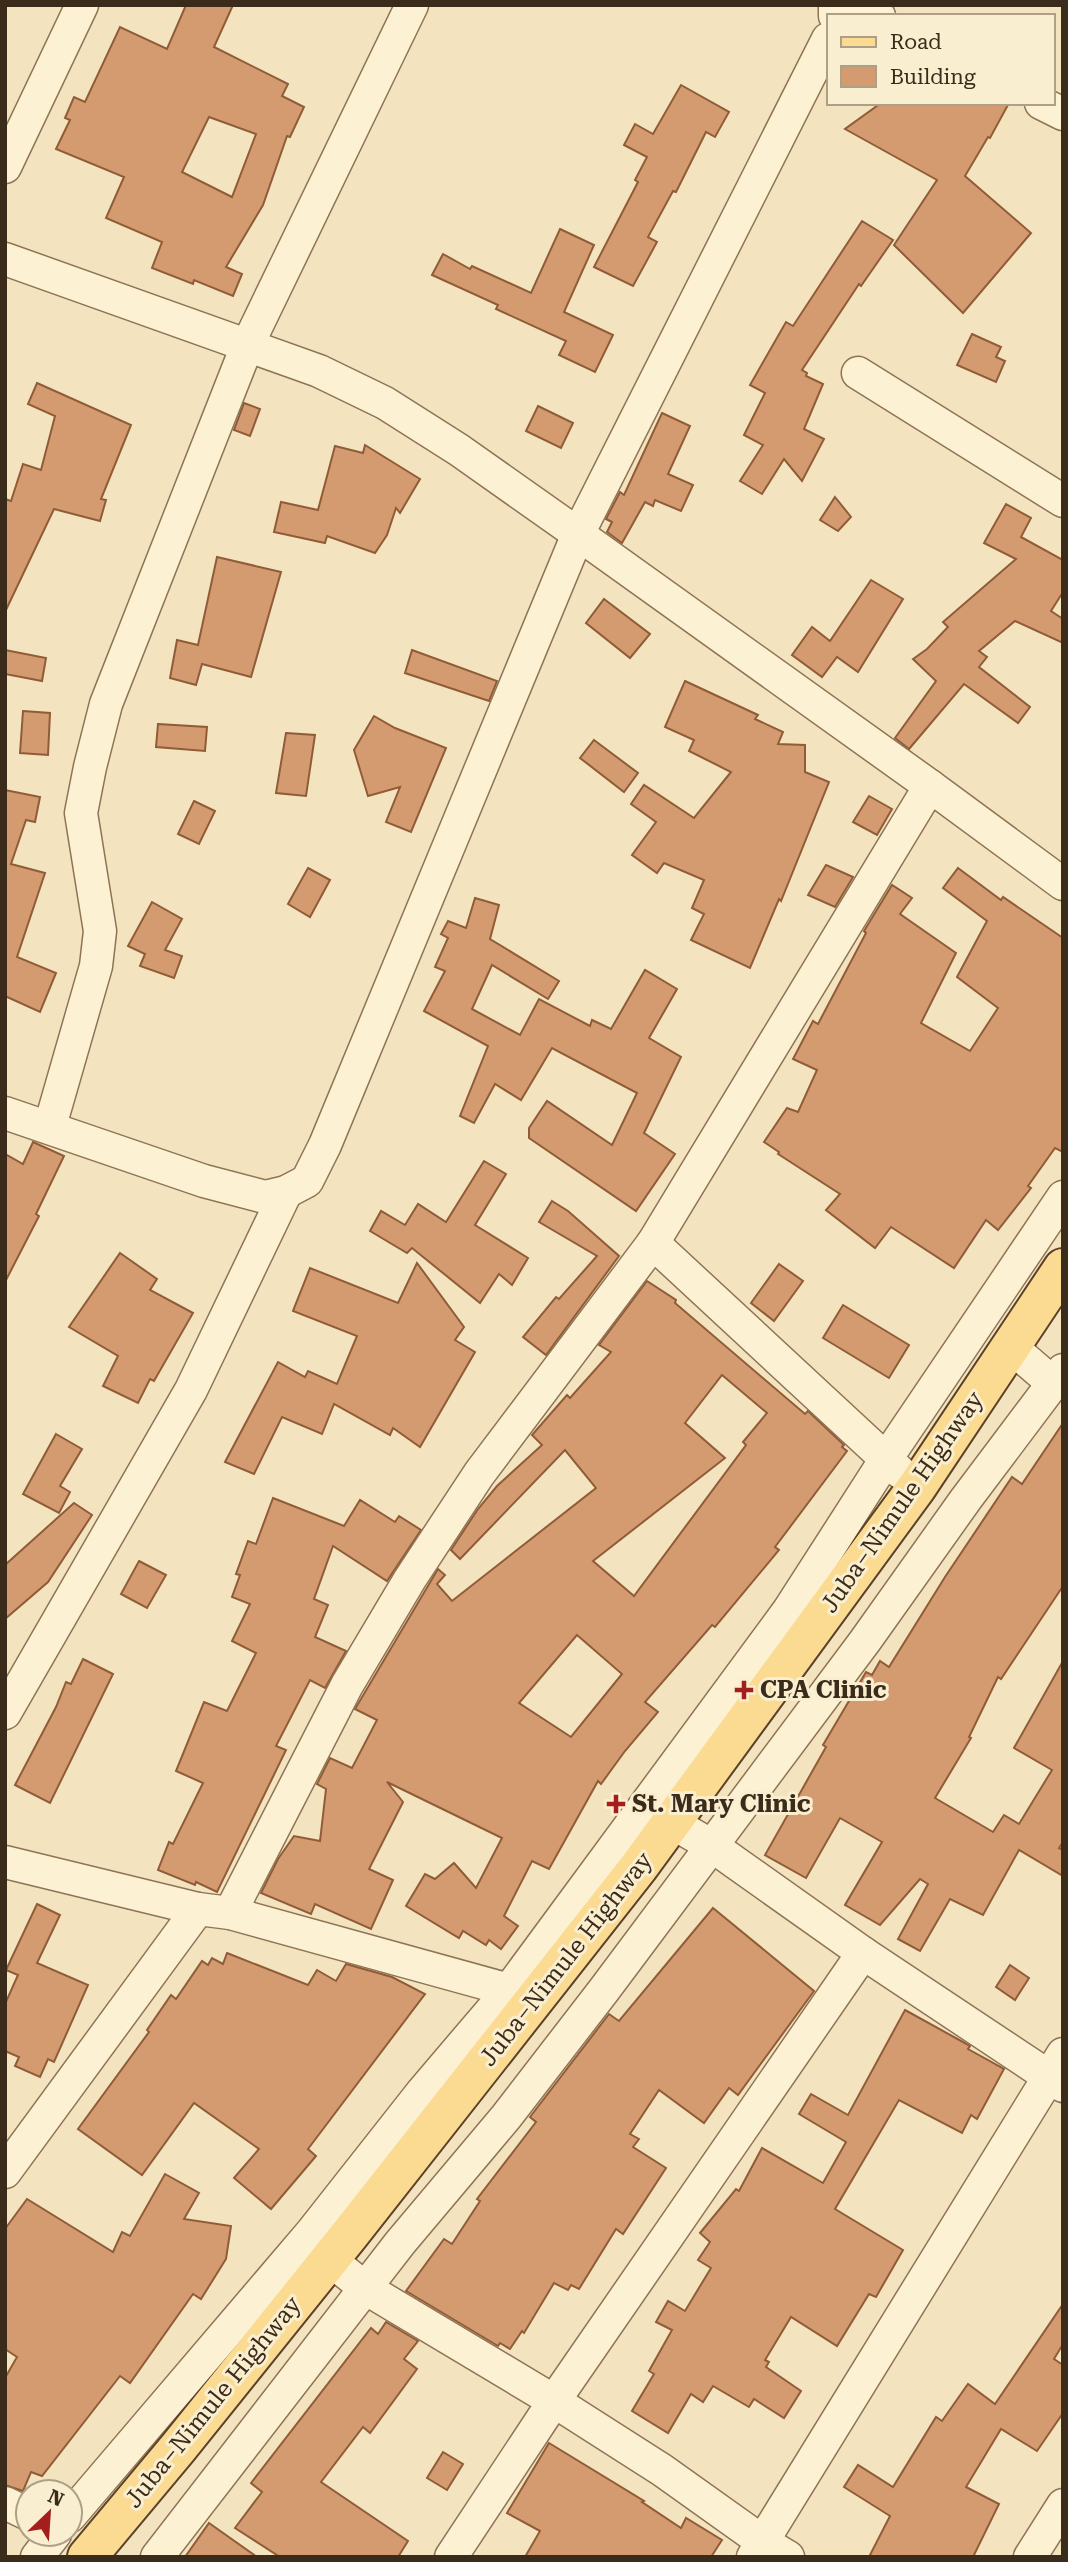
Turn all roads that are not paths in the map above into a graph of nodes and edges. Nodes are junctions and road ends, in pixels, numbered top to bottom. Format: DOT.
graph roads {
  1 [pos="82,5"];
  2 [pos="412,5"];
  3 [pos="860,5"];
  4 [pos="876,14"];
  5 [pos="827,41"];
  6 [pos="1045,105"];
  7 [pos="1063,114"];
  8 [pos="5,167"];
  9 [pos="5,259"];
  10 [pos="247,346"];
  11 [pos="858,373"];
  12 [pos="1063,500"];
  13 [pos="578,534"];
  14 [pos="930,786"];
  15 [pos="1063,884"];
  16 [pos="5,1113"];
  17 [pos="50,1126"];
  18 [pos="286,1192"];
  19 [pos="1063,1197"];
  20 [pos="653,1243"];
  21 [pos="1063,1268"];
  22 [pos="1011,1347"];
  23 [pos="1058,1377"];
  24 [pos="886,1459"];
  25 [pos="917,1487"];
  26 [pos="5,1713"];
  27 [pos="671,1822"];
  28 [pos="712,1846"];
  29 [pos="5,1862"];
  30 [pos="198,1909"];
  31 [pos="230,1913"];
  32 [pos="863,1953"];
  33 [pos="525,1991"];
  34 [pos="1058,2072"];
  35 [pos="5,2172"];
  36 [pos="329,2259"];
  37 [pos="365,2288"];
  38 [pos="554,2401"];
  39 [pos="84,2500"];
  40 [pos="1063,2505"];
  41 [pos="79,2549"];
  42 [pos="768,2552"];
  43 [pos="158,2557"];
  44 [pos="451,2557"];
  45 [pos="1030,2557"];
  1 -- 8 [label="street"];
  2 -- 10 [label="street"];
  3 -- 4 [label="street"];
  5 -- 13 [label="street"];
  6 -- 7 [label="street"];
  9 -- 10 [label="street"];
  10 -- 13 [label="street"];
  10 -- 17 [label="street"];
  11 -- 12 [label="street"];
  13 -- 14 [label="street"];
  13 -- 18 [label="street"];
  14 -- 15 [label="street"];
  14 -- 20 [label="street"];
  16 -- 17 [label="street"];
  17 -- 18 [label="street"];
  18 -- 26 [label="street"];
  19 -- 24 [label="street"];
  20 -- 24 [label="street"];
  20 -- 31 [label="street"];
  21 -- 22 [label="main road, Juba–Nimule Highway"];
  22 -- 23 [label="street"];
  22 -- 25 [label="main road, Juba–Nimule Highway"];
  23 -- 28 [label="street"];
  24 -- 25 [label="street"];
  24 -- 33 [label="street"];
  25 -- 27 [label="main road, Juba–Nimule Highway"];
  27 -- 28 [label="street"];
  27 -- 33 [label="main road, Juba–Nimule Highway"];
  28 -- 32 [label="street"];
  28 -- 37 [label="street"];
  29 -- 30 [label="street"];
  30 -- 31 [label="street"];
  30 -- 35 [label="street"];
  31 -- 33 [label="street"];
  32 -- 34 [label="street"];
  32 -- 38 [label="street"];
  33 -- 36 [label="main road, Juba–Nimule Highway"];
  33 -- 39 [label="street"];
  34 -- 42 [label="street"];
  36 -- 37 [label="street"];
  36 -- 41 [label="main road, Juba–Nimule Highway"];
  37 -- 38 [label="street"];
  37 -- 43 [label="street"];
  38 -- 42 [label="street"];
  38 -- 44 [label="street"];
  40 -- 45 [label="street"];
}
